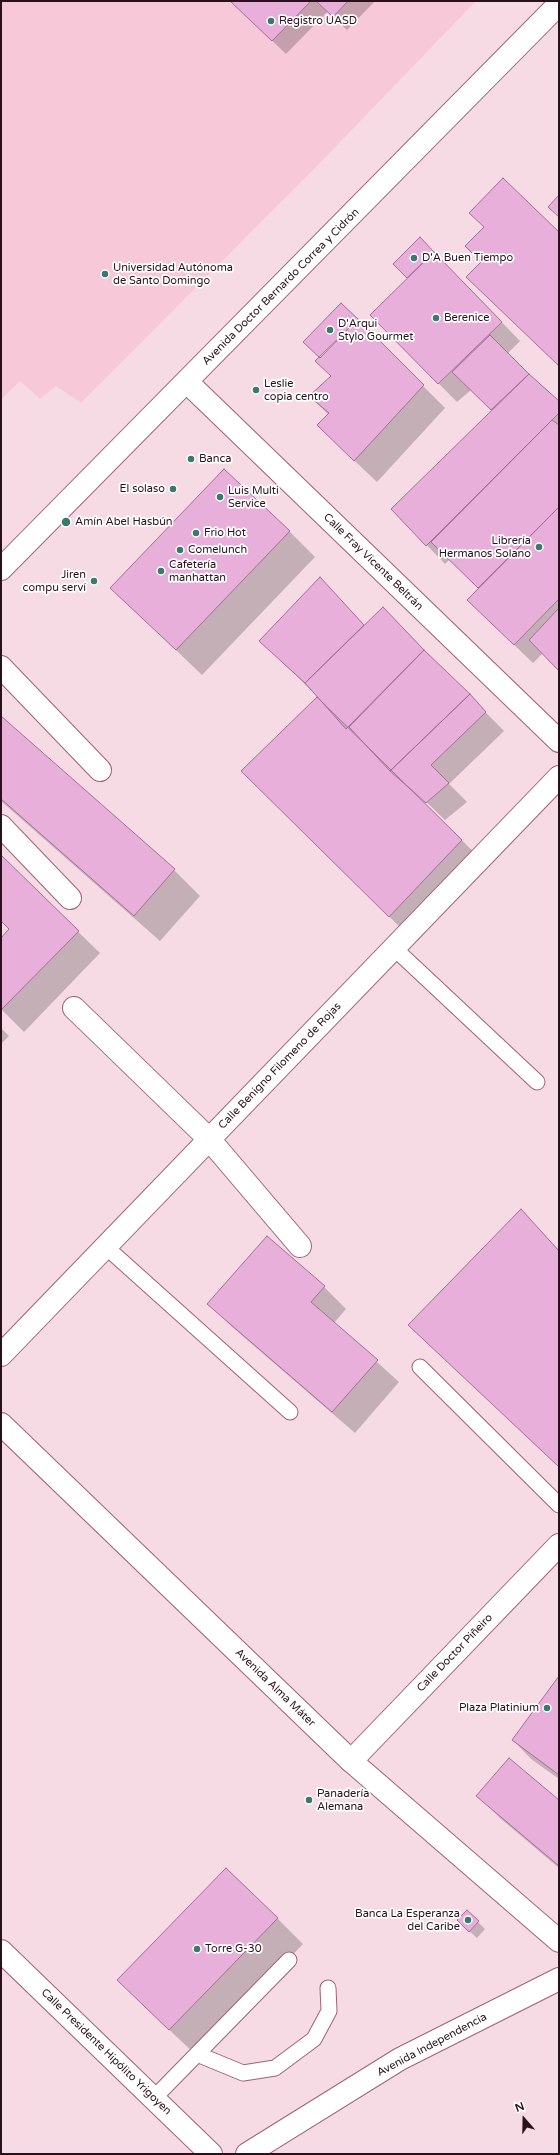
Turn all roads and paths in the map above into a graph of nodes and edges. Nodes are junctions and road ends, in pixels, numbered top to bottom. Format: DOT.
graph roads {
  1 [pos="559,4"];
  2 [pos="187,382"];
  3 [pos="1,569"];
  4 [pos="1,667"];
  5 [pos="559,741"];
  6 [pos="100,770"];
  7 [pos="559,777"];
  8 [pos="1,826"];
  9 [pos="70,898"];
  10 [pos="394,948"];
  11 [pos="74,1008"];
  12 [pos="538,1082"];
  13 [pos="209,1139"];
  14 [pos="300,1246"];
  15 [pos="106,1247"];
  16 [pos="1,1355"];
  17 [pos="420,1367"];
  18 [pos="290,1412"];
  19 [pos="1,1424"];
  20 [pos="559,1505"];
  21 [pos="559,1545"];
  22 [pos="351,1762"];
  23 [pos="559,1941"];
  24 [pos="1,1951"];
  25 [pos="290,1960"];
  26 [pos="559,1979"];
  27 [pos="328,1988"];
  28 [pos="197,2054"];
  29 [pos="154,2098"];
  30 [pos="211,2154"];
  31 [pos="247,2154"];
  1 -- 2 [label="street, Avenida Doctor Bernardo Correa y Cidrón"];
  2 -- 3 [label="street, Avenida Doctor Bernardo Correa y Cidrón"];
  2 -- 5 [label="street, Calle Fray Vicente Beltrán"];
  4 -- 6 [label="street"];
  7 -- 10 [label="street, Calle Benigno Filomeno de Rojas"];
  8 -- 9 [label="street"];
  10 -- 12 [label="lane"];
  10 -- 13 [label="street, Calle Benigno Filomeno de Rojas"];
  11 -- 13 [label="street"];
  13 -- 14 [label="street"];
  13 -- 15 [label="street, Calle Benigno Filomeno de Rojas"];
  15 -- 16 [label="street, Calle Benigno Filomeno de Rojas"];
  15 -- 18 [label="lane"];
  17 -- 20 [label="lane"];
  19 -- 22 [label="street, Avenida Alma Máter"];
  21 -- 22 [label="street, Calle Doctor Piñeiro"];
  22 -- 23 [label="street, Avenida Alma Máter"];
  24 -- 29 [label="street, Calle Presidente Hipólito Yrigoyen"];
  25 -- 28 [label="lane"];
  26 -- 31 [label="street, Avenida Independencia"];
  27 -- 28 [label="lane"];
  28 -- 29 [label="lane"];
  29 -- 30 [label="street, Calle Presidente Hipólito Yrigoyen"];
}
